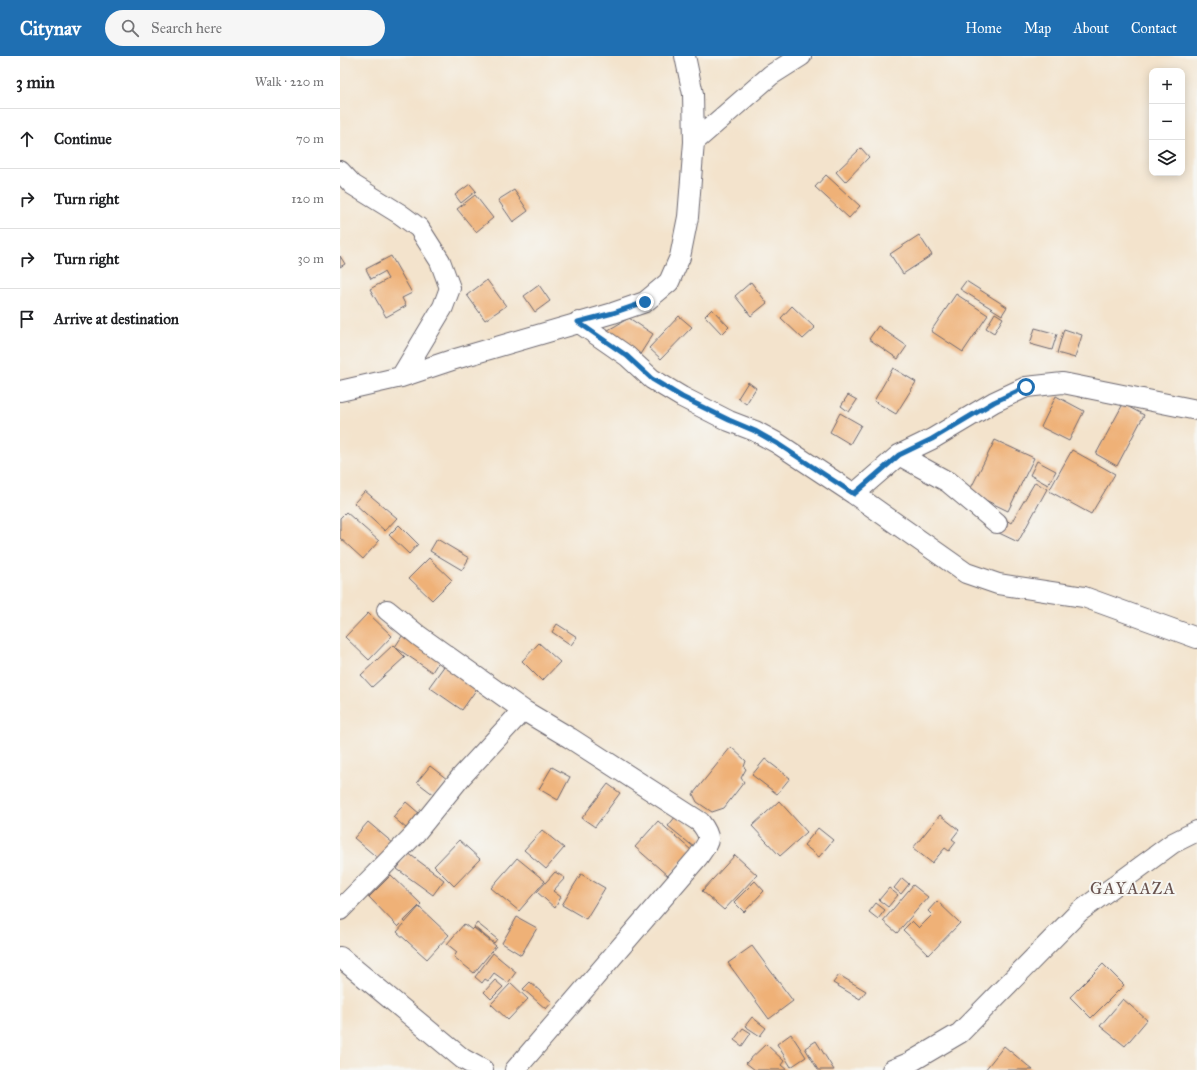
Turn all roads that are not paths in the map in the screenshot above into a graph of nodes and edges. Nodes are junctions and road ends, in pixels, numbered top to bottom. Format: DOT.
graph roads {
  1 [pos="685,56"];
  2 [pos="801,56"];
  3 [pos="694,142"];
  4 [pos="340,170"];
  5 [pos="578,322"];
  6 [pos="401,377"];
  7 [pos="340,391"];
  8 [pos="1197,410"];
  9 [pos="899,455"];
  10 [pos="854,494"];
  11 [pos="997,523"];
  12 [pos="387,610"];
  13 [pos="1197,638"];
  14 [pos="523,710"];
  15 [pos="1197,831"];
  16 [pos="340,910"];
  17 [pos="340,957"];
  18 [pos="483,1070"];
  19 [pos="515,1070"];
  20 [pos="892,1070"];
  1 -- 3 [label="street"];
  2 -- 3 [label="street"];
  3 -- 5 [label="street"];
  4 -- 6 [label="street"];
  5 -- 6 [label="street"];
  5 -- 10 [label="street"];
  6 -- 7 [label="street"];
  8 -- 9 [label="street"];
  9 -- 10 [label="street"];
  9 -- 11 [label="street"];
  10 -- 13 [label="street"];
  12 -- 14 [label="street"];
  14 -- 16 [label="street"];
  14 -- 19 [label="street"];
  15 -- 20 [label="street"];
  17 -- 18 [label="street"];
}
